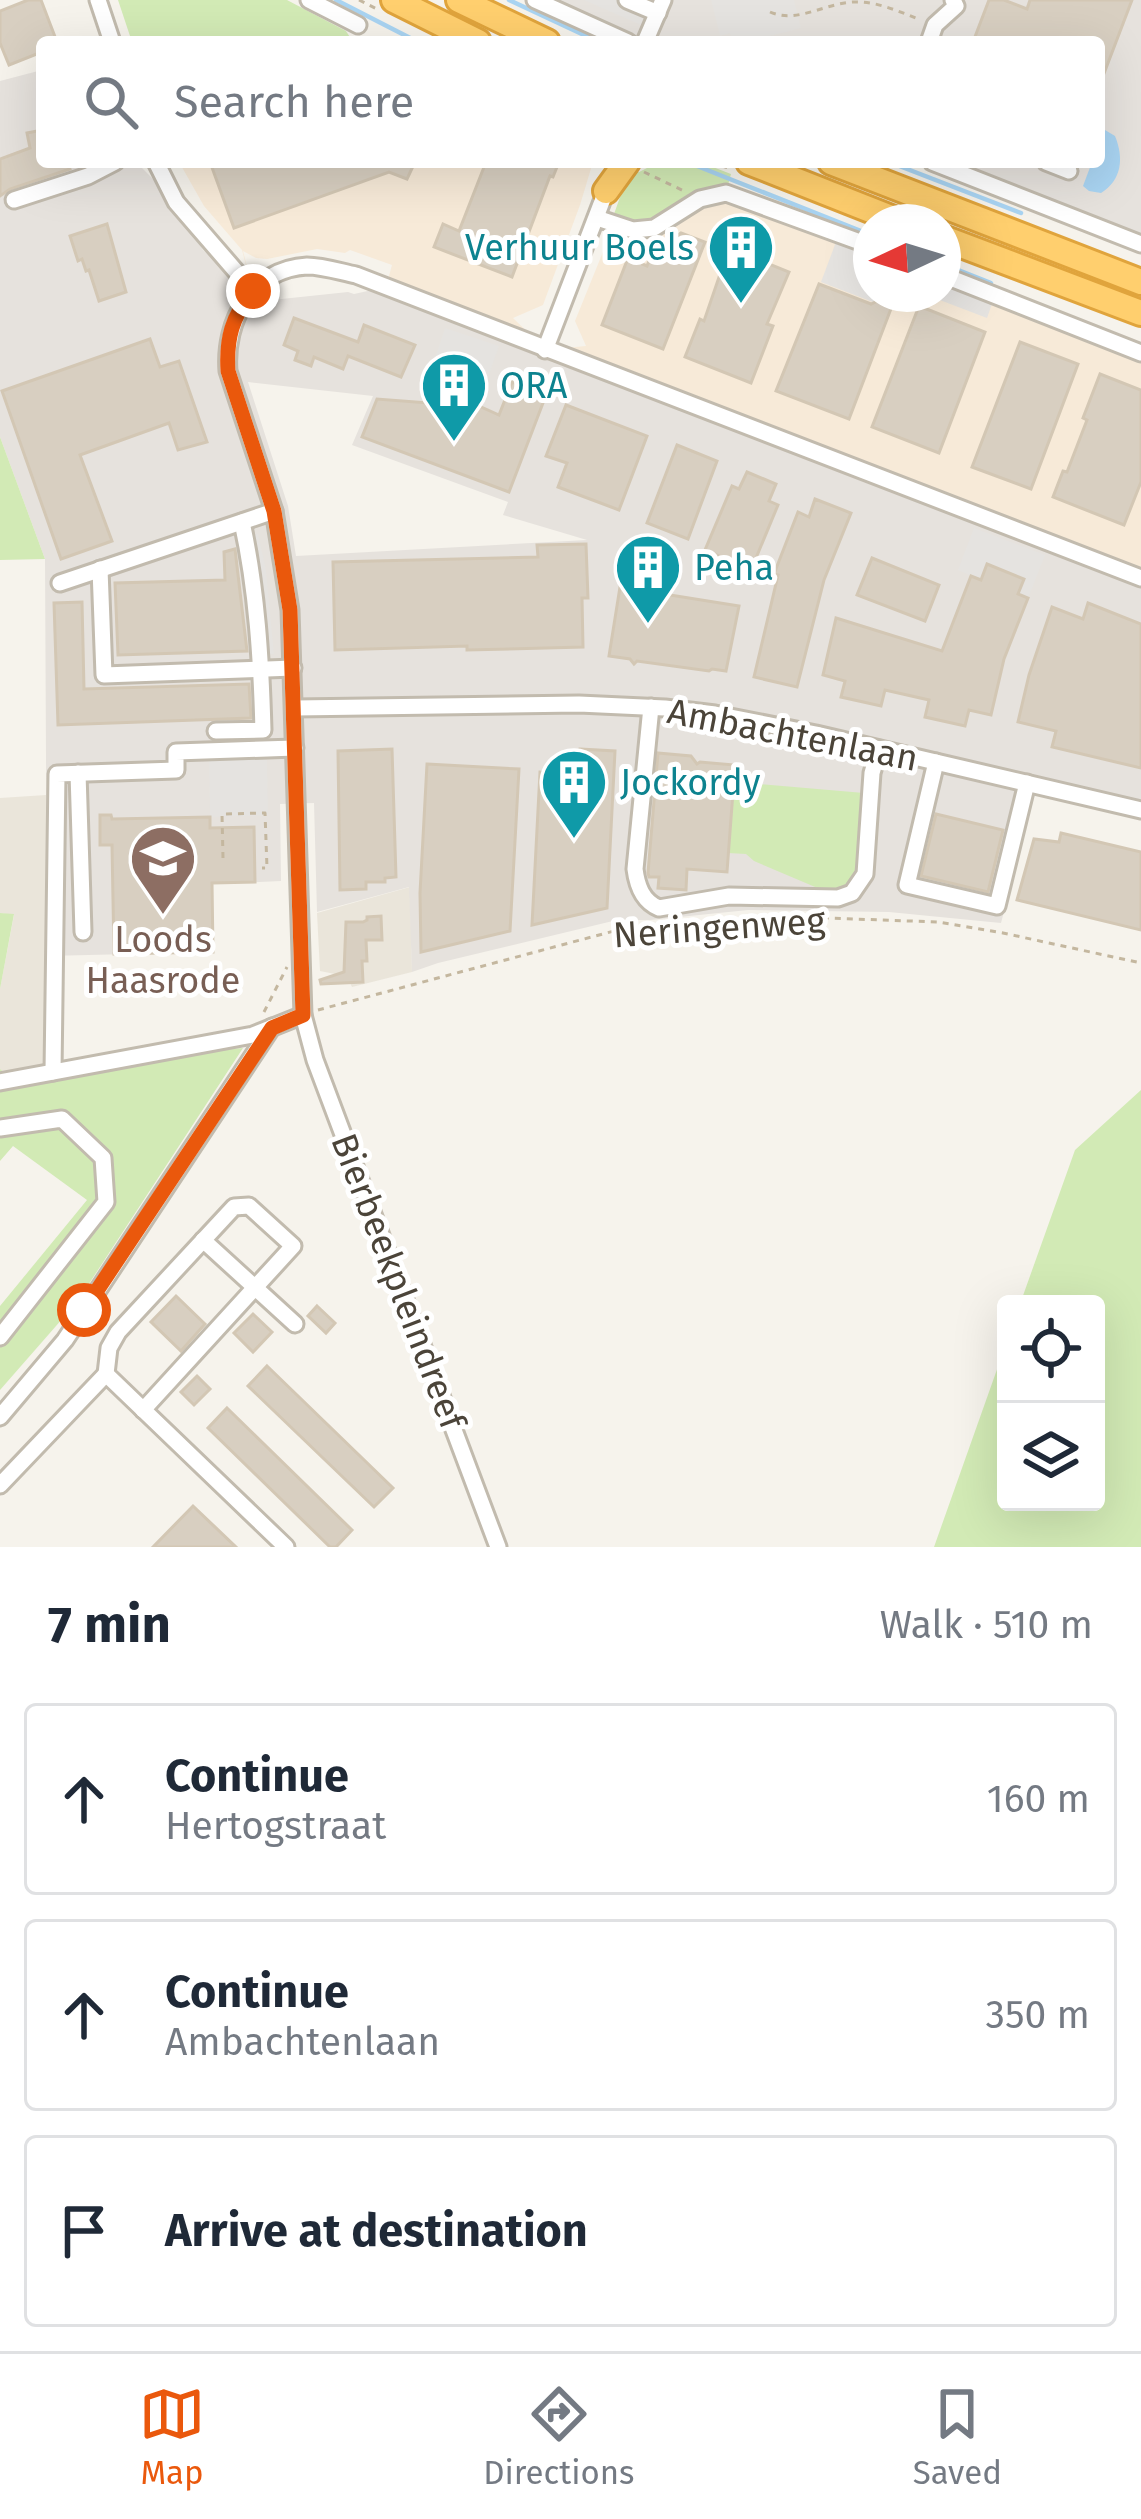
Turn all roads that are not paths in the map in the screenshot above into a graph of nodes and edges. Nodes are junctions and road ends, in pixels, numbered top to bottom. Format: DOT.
graph roads {
  1 [pos="98,0"];
  2 [pos="310,0"];
  3 [pos="394,0"];
  4 [pos="459,0"];
  5 [pos="535,0"];
  6 [pos="626,0"];
  7 [pos="953,0"];
  8 [pos="660,7"];
  9 [pos="358,25"];
  10 [pos="110,36"];
  11 [pos="466,36"];
  12 [pos="534,36"];
  13 [pos="615,36"];
  14 [pos="647,36"];
  15 [pos="931,36"];
  16 [pos="103,168"];
  17 [pos="158,168"];
  18 [pos="609,168"];
  19 [pos="629,168"];
  20 [pos="764,168"];
  21 [pos="847,168"];
  22 [pos="947,168"];
  23 [pos="1061,168"];
  24 [pos="1069,171"];
  25 [pos="607,191"];
  26 [pos="14,200"];
  27 [pos="855,204"];
  28 [pos="597,218"];
  29 [pos="853,239"];
  30 [pos="1141,244"];
  31 [pos="961,245"];
  32 [pos="961,281"];
  33 [pos="1141,281"];
  34 [pos="253,291"];
  35 [pos="1141,313"];
  36 [pos="545,350"];
  37 [pos="1141,353"];
  38 [pos="274,511"];
  39 [pos="242,522"];
  40 [pos="100,569"];
  41 [pos="1141,578"];
  42 [pos="60,583"];
  43 [pos="293,668"];
  44 [pos="262,669"];
  45 [pos="651,707"];
  46 [pos="295,709"];
  47 [pos="216,731"];
  48 [pos="296,748"];
  49 [pos="879,749"];
  50 [pos="936,762"];
  51 [pos="78,773"];
  52 [pos="1027,783"];
  53 [pos="1141,810"];
  54 [pos="82,932"];
  55 [pos="303,1015"];
  56 [pos="272,1028"];
  57 [pos="53,1072"];
  58 [pos="0,1082"];
  59 [pos="0,1128"];
  60 [pos="203,1240"];
  61 [pos="254,1288"];
  62 [pos="296,1324"];
  63 [pos="0,1337"];
  64 [pos="106,1374"];
  65 [pos="143,1410"];
  66 [pos="0,1417"];
  67 [pos="0,1485"];
  68 [pos="286,1547"];
  69 [pos="498,1547"];
  1 -- 10 [label="street"];
  2 -- 9 [label="street"];
  3 -- 11 [label="highway"];
  4 -- 12 [label="highway"];
  5 -- 13 [label="street"];
  6 -- 8 [label="street"];
  7 -- 15 [label="street"];
  8 -- 14 [label="street"];
  16 -- 26 [label="street"];
  17 -- 34 [label="street"];
  18 -- 25 [label="highway"];
  19 -- 25 [label="highway"];
  20 -- 27 [label="highway"];
  21 -- 33 [label="highway"];
  22 -- 30 [label="street"];
  23 -- 24 [label="street"];
  25 -- 28 [label="street"];
  28 -- 29 [label="street"];
  28 -- 36 [label="street"];
  31 -- 35 [label="highway"];
  32 -- 37 [label="street"];
  34 -- 36 [label="street"];
  34 -- 38 [label="street"];
  36 -- 41 [label="street"];
  38 -- 39 [label="street"];
  38 -- 43 [label="street"];
  39 -- 40 [label="street"];
  39 -- 44 [label="street"];
  40 -- 42 [label="street"];
  40 -- 44 [label="street"];
  43 -- 44 [label="street"];
  43 -- 46 [label="street"];
  44 -- 47 [label="street"];
  45 -- 46 [label="street, Ambachtenlaan"];
  45 -- 49 [label="street, Ambachtenlaan"];
  45 -- 49 [label="street"];
  46 -- 48 [label="street"];
  48 -- 51 [label="street"];
  48 -- 55 [label="street"];
  49 -- 50 [label="street, Ambachtenlaan"];
  50 -- 52 [label="street, Ambachtenlaan"];
  50 -- 52 [label="street"];
  51 -- 54 [label="street"];
  51 -- 57 [label="street"];
  52 -- 53 [label="street, Ambachtenlaan"];
  55 -- 56 [label="street"];
  55 -- 69 [label="street, Bierbeekpleindreef"];
  56 -- 57 [label="street"];
  56 -- 66 [label="street"];
  57 -- 58 [label="street"];
  59 -- 63 [label="street"];
  60 -- 61 [label="street"];
  60 -- 61 [label="street"];
  60 -- 64 [label="street"];
  61 -- 62 [label="street"];
  61 -- 65 [label="street"];
  64 -- 65 [label="street"];
  64 -- 67 [label="street"];
  65 -- 68 [label="street"];
}
